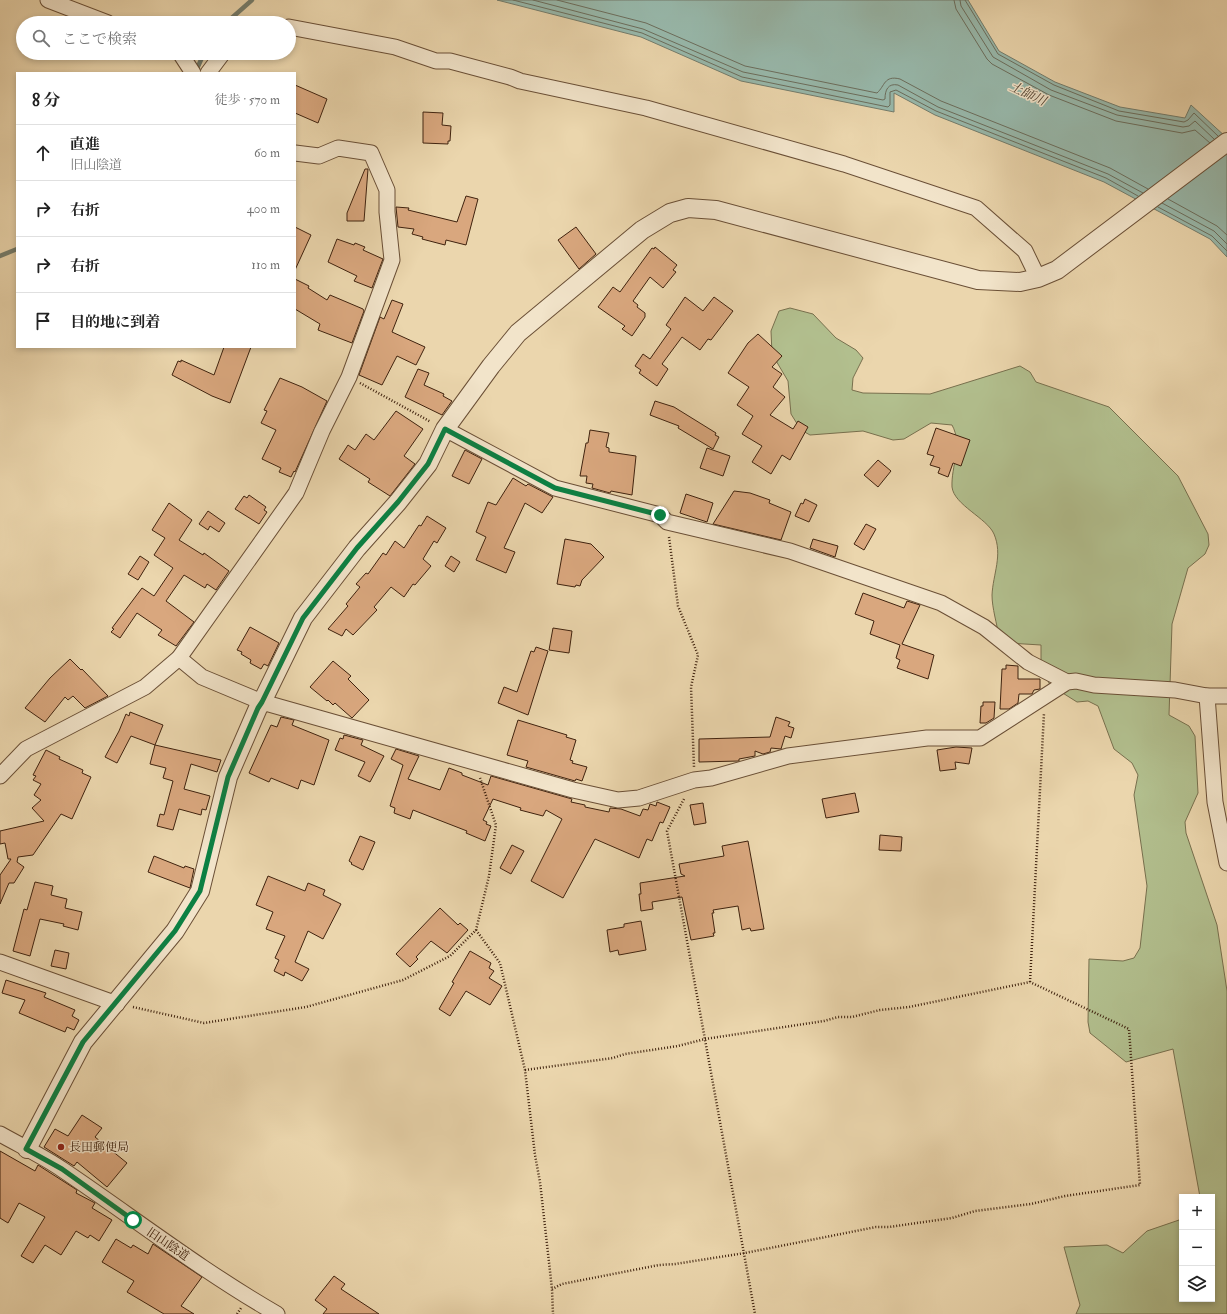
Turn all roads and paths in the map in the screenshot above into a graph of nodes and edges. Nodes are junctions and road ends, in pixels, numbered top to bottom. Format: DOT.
graph roads {
  1 [pos="48,0"];
  2 [pos="90,16"];
  3 [pos="296,28"];
  4 [pos="185,60"];
  5 [pos="218,60"];
  6 [pos="192,72"];
  7 [pos="209,72"];
  8 [pos="1227,142"];
  9 [pos="296,153"];
  10 [pos="1038,278"];
  11 [pos="349,377"];
  12 [pos="445,429"];
  13 [pos="667,522"];
  14 [pos="179,658"];
  15 [pos="1067,682"];
  16 [pos="1045,695"];
  17 [pos="1207,696"];
  18 [pos="1227,696"];
  19 [pos="262,702"];
  20 [pos="474,763"];
  21 [pos="0,776"];
  22 [pos="694,780"];
  23 [pos="1227,863"];
  24 [pos="476,930"];
  25 [pos="0,962"];
  26 [pos="1030,982"];
  27 [pos="117,1004"];
  28 [pos="706,1040"];
  29 [pos="525,1070"];
  30 [pos="0,1134"];
  31 [pos="26,1149"];
  32 [pos="745,1253"];
  33 [pos="552,1289"];
  34 [pos="277,1314"];
  35 [pos="553,1314"];
  36 [pos="755,1314"];
  1 -- 2 [label="street"];
  3 -- 10 [label="street"];
  4 -- 6 [label="street"];
  5 -- 7 [label="street"];
  8 -- 10 [label="street"];
  9 -- 11 [label="street"];
  10 -- 12 [label="street"];
  11 -- 12 [label="path"];
  11 -- 14 [label="street"];
  12 -- 13 [label="street"];
  12 -- 19 [label="street"];
  13 -- 15 [label="street"];
  13 -- 22 [label="path"];
  14 -- 19 [label="street"];
  14 -- 21 [label="street"];
  15 -- 16 [label="street"];
  15 -- 17 [label="street"];
  16 -- 22 [label="street"];
  16 -- 26 [label="path"];
  17 -- 18 [label="street"];
  17 -- 23 [label="street"];
  19 -- 20 [label="street"];
  19 -- 27 [label="street"];
  20 -- 22 [label="street"];
  20 -- 24 [label="path"];
  22 -- 28 [label="path"];
  24 -- 27 [label="path"];
  24 -- 29 [label="path"];
  25 -- 27 [label="street"];
  26 -- 28 [label="path"];
  26 -- 32 [label="path"];
  27 -- 31 [label="street"];
  28 -- 29 [label="path"];
  28 -- 32 [label="path"];
  29 -- 33 [label="path"];
  30 -- 31 [label="street, 旧山陰道"];
  31 -- 34 [label="street, 旧山陰道"];
  32 -- 33 [label="path"];
  32 -- 36 [label="path"];
  33 -- 35 [label="path"];
}
